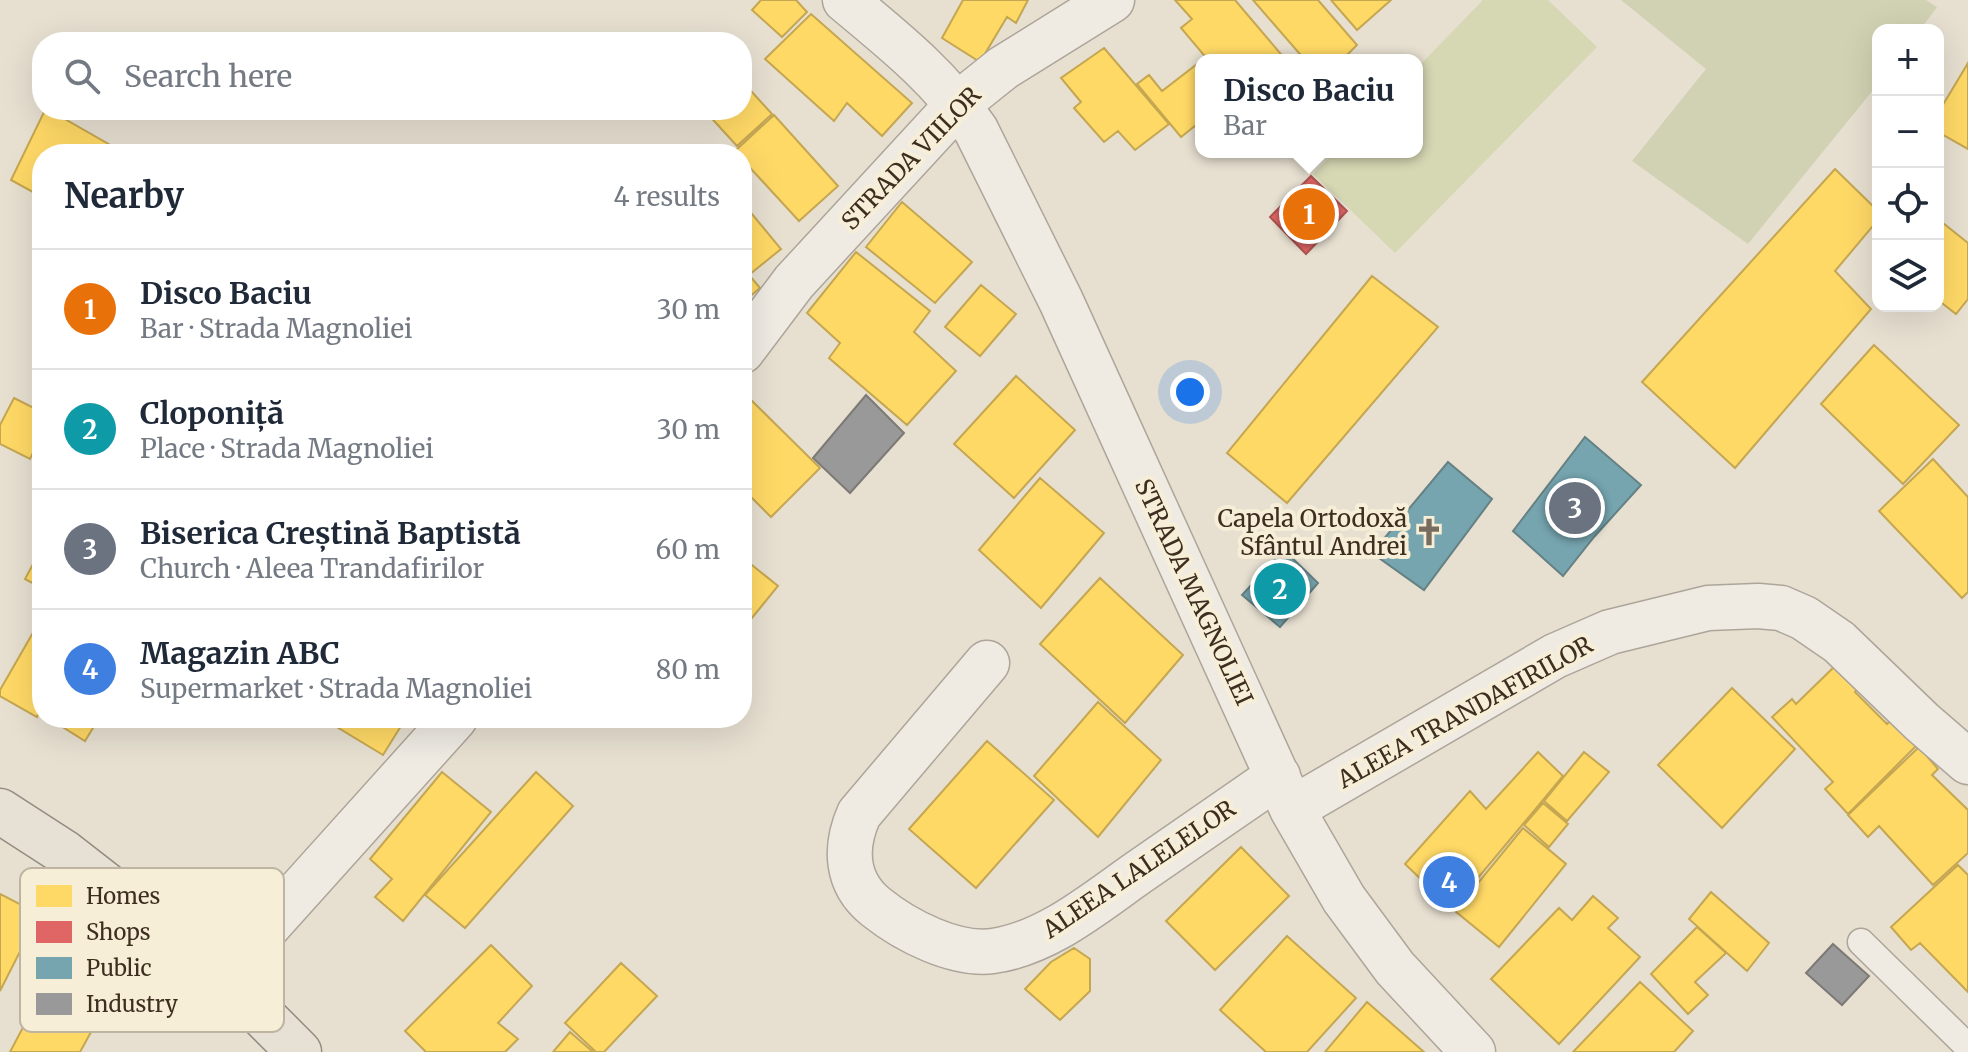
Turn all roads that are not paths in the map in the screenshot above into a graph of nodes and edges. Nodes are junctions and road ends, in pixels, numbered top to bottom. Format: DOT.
graph roads {
  1 [pos="845,0"];
  2 [pos="1112,0"];
  3 [pos="958,104"];
  4 [pos="752,338"];
  5 [pos="987,663"];
  6 [pos="446,728"];
  7 [pos="1968,762"];
  8 [pos="1285,793"];
  9 [pos="0,811"];
  10 [pos="84,868"];
  11 [pos="284,908"];
  12 [pos="1861,942"];
  13 [pos="279,1032"];
  14 [pos="1968,1047"];
  15 [pos="299,1052"];
  16 [pos="1473,1052"];
  1 -- 3 [label="street, STRADA MAGNOLIEI"];
  2 -- 3 [label="street, STRADA VIILOR"];
  3 -- 4 [label="street, STRADA VIILOR"];
  3 -- 8 [label="street, STRADA MAGNOLIEI"];
  5 -- 8 [label="street, ALEEA LALELELOR"];
  6 -- 11 [label="street"];
  7 -- 8 [label="street, ALEEA TRANDAFIRILOR"];
  8 -- 16 [label="street, STRADA MAGNOLIEI"];
  9 -- 10 [label="main road"];
  12 -- 14 [label="lane"];
  13 -- 15 [label="main road"];
}
